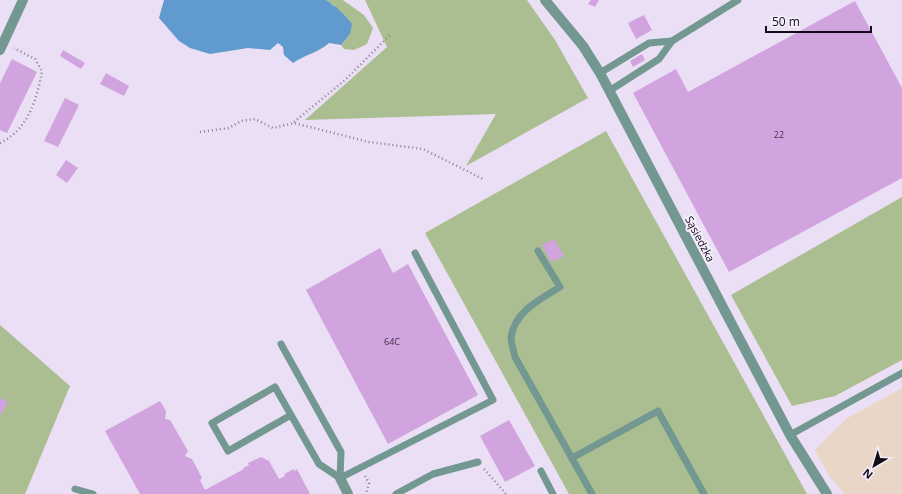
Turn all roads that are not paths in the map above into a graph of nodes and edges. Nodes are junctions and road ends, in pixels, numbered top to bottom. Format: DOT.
graph roads {
  1 [pos="23,0"];
  2 [pos="545,0"];
  3 [pos="738,0"];
  4 [pos="672,41"];
  5 [pos="2,47"];
  6 [pos="600,73"];
  7 [pos="609,91"];
  8 [pos="538,251"];
  9 [pos="415,253"];
  10 [pos="281,344"];
  11 [pos="902,373"];
  12 [pos="291,415"];
  13 [pos="790,435"];
  14 [pos="572,458"];
  15 [pos="478,462"];
  16 [pos="541,471"];
  17 [pos="340,478"];
  18 [pos="74,489"];
  19 [pos="93,494"];
  20 [pos="348,494"];
  21 [pos="396,494"];
  22 [pos="553,494"];
  23 [pos="592,494"];
  24 [pos="704,494"];
  25 [pos="826,494"];
  1 -- 5 [label="street"];
  2 -- 6 [label="street, Sąsiedzka"];
  3 -- 4 [label="lane"];
  4 -- 6 [label="lane"];
  4 -- 7 [label="lane"];
  6 -- 7 [label="street, Sąsiedzka"];
  7 -- 13 [label="street, Sąsiedzka"];
  8 -- 14 [label="lane"];
  9 -- 17 [label="lane"];
  10 -- 17 [label="lane"];
  11 -- 13 [label="lane"];
  12 -- 12 [label="lane"];
  12 -- 17 [label="lane"];
  13 -- 25 [label="street, Sąsiedzka"];
  14 -- 23 [label="lane"];
  14 -- 24 [label="lane"];
  15 -- 21 [label="lane"];
  16 -- 22 [label="lane"];
  17 -- 20 [label="street"];
  18 -- 19 [label="lane"];
}
